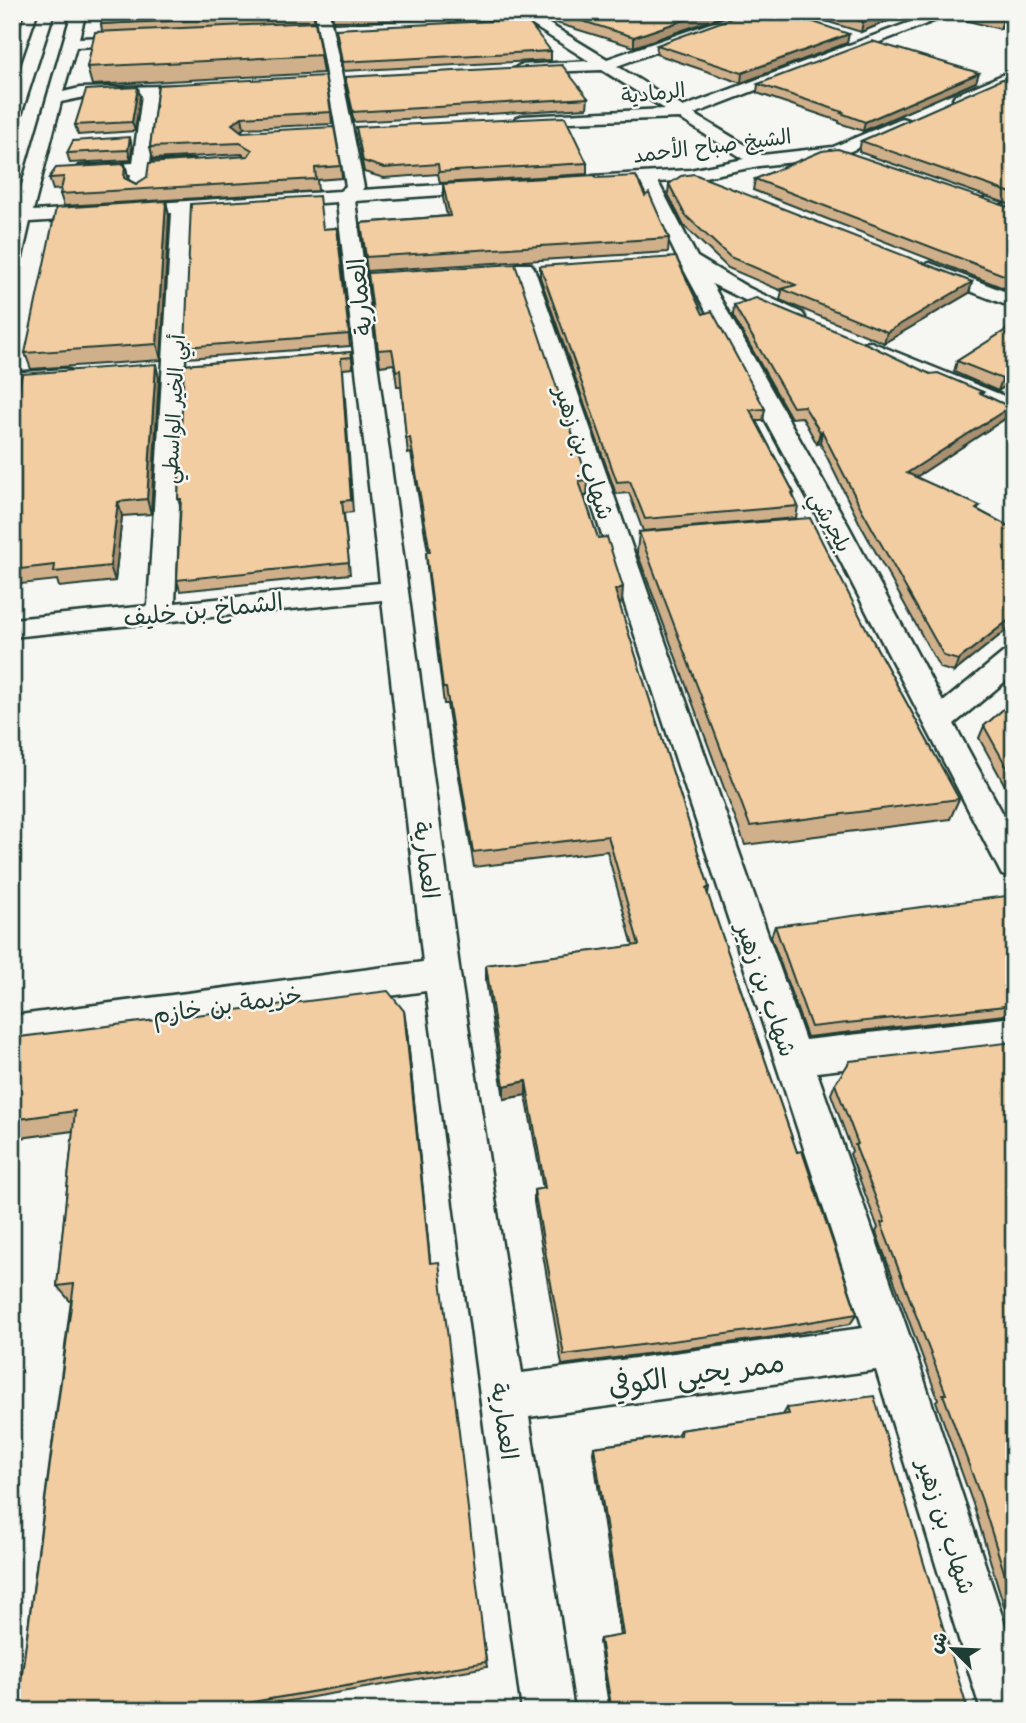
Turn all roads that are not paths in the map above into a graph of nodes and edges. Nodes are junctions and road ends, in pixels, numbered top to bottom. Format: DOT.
graph roads {
  1 [pos="47,12"];
  2 [pos="79,12"];
  3 [pos="322,12"];
  4 [pos="519,12"];
  5 [pos="563,12"];
  6 [pos="757,12"];
  7 [pos="950,12"];
  8 [pos="535,22"];
  9 [pos="470,24"];
  10 [pos="847,35"];
  11 [pos="151,39"];
  12 [pos="71,43"];
  13 [pos="872,43"];
  14 [pos="898,51"];
  15 [pos="605,65"];
  16 [pos="510,70"];
  17 [pos="973,74"];
  18 [pos="1009,81"];
  19 [pos="217,87"];
  20 [pos="151,90"];
  21 [pos="16,98"];
  22 [pos="56,98"];
  23 [pos="949,103"];
  24 [pos="681,113"];
  25 [pos="924,114"];
  26 [pos="12,118"];
  27 [pos="499,122"];
  28 [pos="837,152"];
  29 [pos="862,160"];
  30 [pos="759,161"];
  31 [pos="216,164"];
  32 [pos="139,168"];
  33 [pos="47,172"];
  34 [pos="690,175"];
  35 [pos="647,177"];
  36 [pos="579,181"];
  37 [pos="510,186"];
  38 [pos="726,189"];
  39 [pos="1014,190"];
  40 [pos="345,196"];
  41 [pos="182,206"];
  42 [pos="136,209"];
  43 [pos="1004,212"];
  44 [pos="22,217"];
  45 [pos="12,257"];
  46 [pos="688,259"];
  47 [pos="660,260"];
  48 [pos="911,261"];
  49 [pos="528,268"];
  50 [pos="1014,302"];
  51 [pos="813,324"];
  52 [pos="851,340"];
  53 [pos="201,366"];
  54 [pos="174,368"];
  55 [pos="147,370"];
  56 [pos="80,375"];
  57 [pos="12,380"];
  58 [pos="1011,403"];
  59 [pos="835,525"];
  60 [pos="808,528"];
  61 [pos="395,590"];
  62 [pos="161,612"];
  63 [pos="12,628"];
  64 [pos="1014,659"];
  65 [pos="937,722"];
  66 [pos="1014,866"];
  67 [pos="442,974"];
  68 [pos="12,1032"];
  69 [pos="1014,1033"];
  70 [pos="791,1058"];
  71 [pos="891,1346"];
  72 [pos="502,1398"];
  73 [pos="548,1711"];
  74 [pos="1007,1711"];
  1 -- 21 [label="street"];
  2 -- 12 [label="street"];
  3 -- 40 [label="street, العمارية"];
  4 -- 8 [label="street"];
  5 -- 8 [label="street"];
  6 -- 15 [label="street"];
  7 -- 13 [label="street, الرمادية"];
  8 -- 9 [label="street"];
  8 -- 15 [label="street"];
  10 -- 13 [label="street"];
  11 -- 12 [label="street"];
  12 -- 22 [label="street"];
  13 -- 14 [label="street"];
  13 -- 24 [label="street, الرمادية"];
  15 -- 16 [label="street"];
  15 -- 24 [label="street"];
  17 -- 18 [label="street"];
  18 -- 23 [label="street"];
  19 -- 20 [label="street"];
  20 -- 22 [label="street"];
  20 -- 32 [label="street"];
  21 -- 26 [label="street"];
  22 -- 33 [label="street"];
  24 -- 27 [label="street, الرمادية"];
  24 -- 30 [label="street"];
  25 -- 28 [label="street, الشيخ صباح الأحمد"];
  28 -- 29 [label="street"];
  28 -- 30 [label="street, الشيخ صباح الأحمد"];
  30 -- 34 [label="street, الشيخ صباح الأحمد"];
  31 -- 32 [label="street"];
  32 -- 33 [label="street"];
  32 -- 42 [label="street"];
  33 -- 44 [label="street"];
  34 -- 35 [label="street, الشيخ صباح الأحمد"];
  34 -- 38 [label="street"];
  35 -- 36 [label="street, الشيخ صباح الأحمد"];
  35 -- 46 [label="street, بلجرشي"];
  37 -- 40 [label="street"];
  39 -- 43 [label="street"];
  40 -- 41 [label="street"];
  40 -- 61 [label="street, العمارية"];
  41 -- 42 [label="street"];
  41 -- 54 [label="street, أبي الخير الواسطي"];
  42 -- 44 [label="street"];
  44 -- 45 [label="street"];
  46 -- 47 [label="street"];
  46 -- 51 [label="street"];
  46 -- 59 [label="street, بلجرشي"];
  48 -- 50 [label="street"];
  49 -- 70 [label="street, شهاب بن زهير"];
  52 -- 58 [label="street"];
  53 -- 54 [label="street"];
  54 -- 55 [label="street"];
  54 -- 62 [label="street, أبي الخير الواسطي"];
  56 -- 57 [label="street"];
  59 -- 60 [label="street"];
  59 -- 65 [label="street, بلجرشي"];
  61 -- 62 [label="street, الشماخ بن خليف"];
  61 -- 67 [label="street, العمارية"];
  62 -- 63 [label="street, الشماخ بن خليف"];
  64 -- 65 [label="street"];
  65 -- 66 [label="street, بلجرشي"];
  67 -- 68 [label="street, خزيمة بن خازم"];
  67 -- 72 [label="street, العمارية"];
  69 -- 70 [label="street"];
  70 -- 71 [label="street, شهاب بن زهير"];
  71 -- 72 [label="street, ممر يحيى الكوفي"];
  71 -- 74 [label="street, شهاب بن زهير"];
  72 -- 73 [label="street, العمارية"];
}
